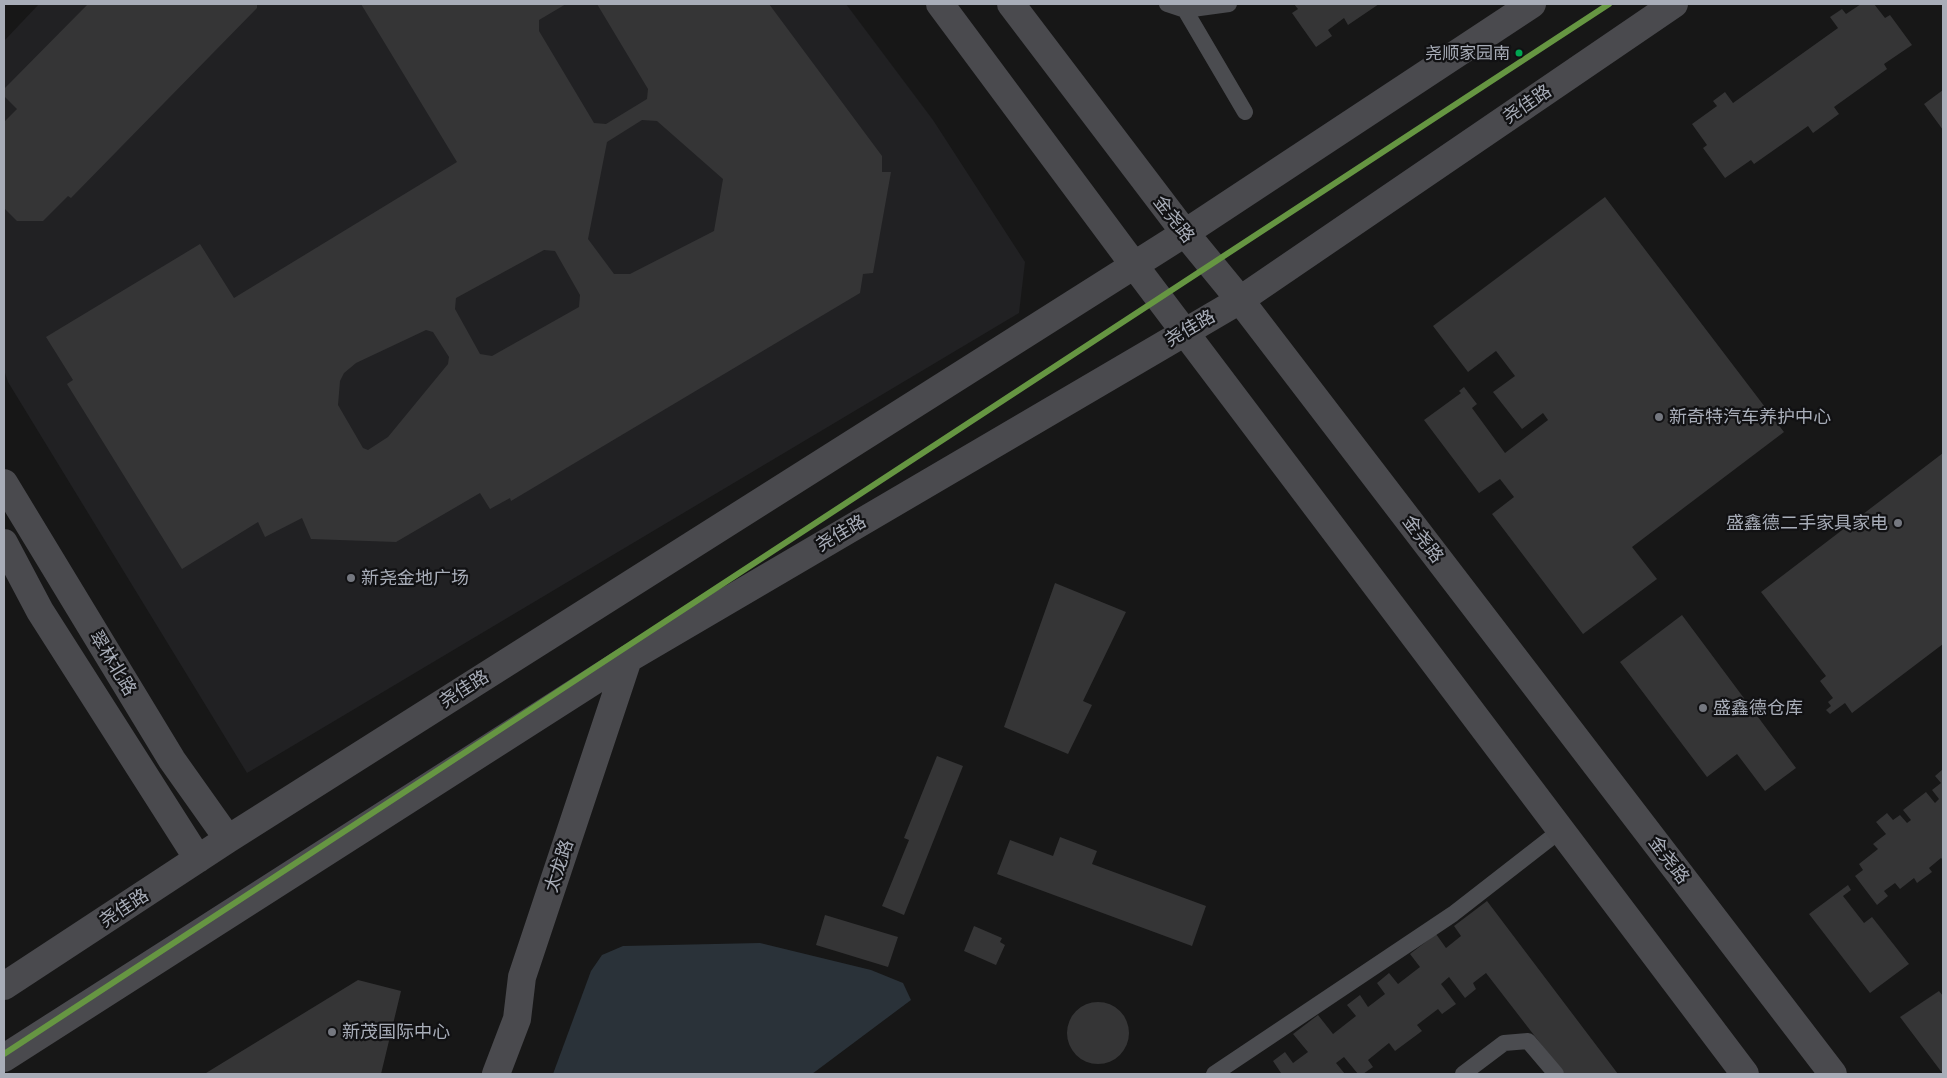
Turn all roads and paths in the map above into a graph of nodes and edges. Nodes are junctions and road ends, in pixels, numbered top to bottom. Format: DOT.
graph roads {
  1 [pos="940,4"];
  2 [pos="1011,4"];
  3 [pos="1167,4"];
  4 [pos="1229,4"];
  5 [pos="1532,4"];
  6 [pos="1674,4"];
  7 [pos="1185,10"];
  8 [pos="1245,112"];
  9 [pos="1184,234"];
  10 [pos="1134,265"];
  11 [pos="1240,300"];
  12 [pos="1184,331"];
  13 [pos="4,484"];
  14 [pos="4,543"];
  15 [pos="628,658"];
  16 [pos="1561,830"];
  17 [pos="228,839"];
  18 [pos="198,859"];
  19 [pos="4,986"];
  20 [pos="4,1058"];
  21 [pos="496,1074"];
  22 [pos="1214,1074"];
  23 [pos="1463,1074"];
  24 [pos="1556,1074"];
  25 [pos="1745,1074"];
  26 [pos="1833,1074"];
  1 -- 10 [label="main road"];
  2 -- 9 [label="main road, 金尧路"];
  3 -- 7 [label="lane"];
  4 -- 7 [label="lane"];
  5 -- 9 [label="main road, 尧佳路"];
  6 -- 11 [label="main road, 尧佳路"];
  7 -- 8 [label="lane"];
  9 -- 10 [label="main road, 尧佳路"];
  9 -- 11 [label="main road, 金尧路"];
  10 -- 12 [label="main road"];
  10 -- 17 [label="main road, 尧佳路"];
  11 -- 12 [label="main road, 尧佳路"];
  11 -- 26 [label="main road, 金尧路"];
  12 -- 15 [label="main road, 尧佳路"];
  12 -- 16 [label="main road"];
  13 -- 17 [label="main road, 翠林北路"];
  14 -- 18 [label="main road, 翠林北路"];
  15 -- 20 [label="main road, 尧佳路"];
  15 -- 21 [label="main road, 太龙路"];
  16 -- 22 [label="lane"];
  16 -- 25 [label="main road"];
  17 -- 18 [label="main road, 尧佳路"];
  18 -- 19 [label="main road, 尧佳路"];
  23 -- 24 [label="lane"];
}
